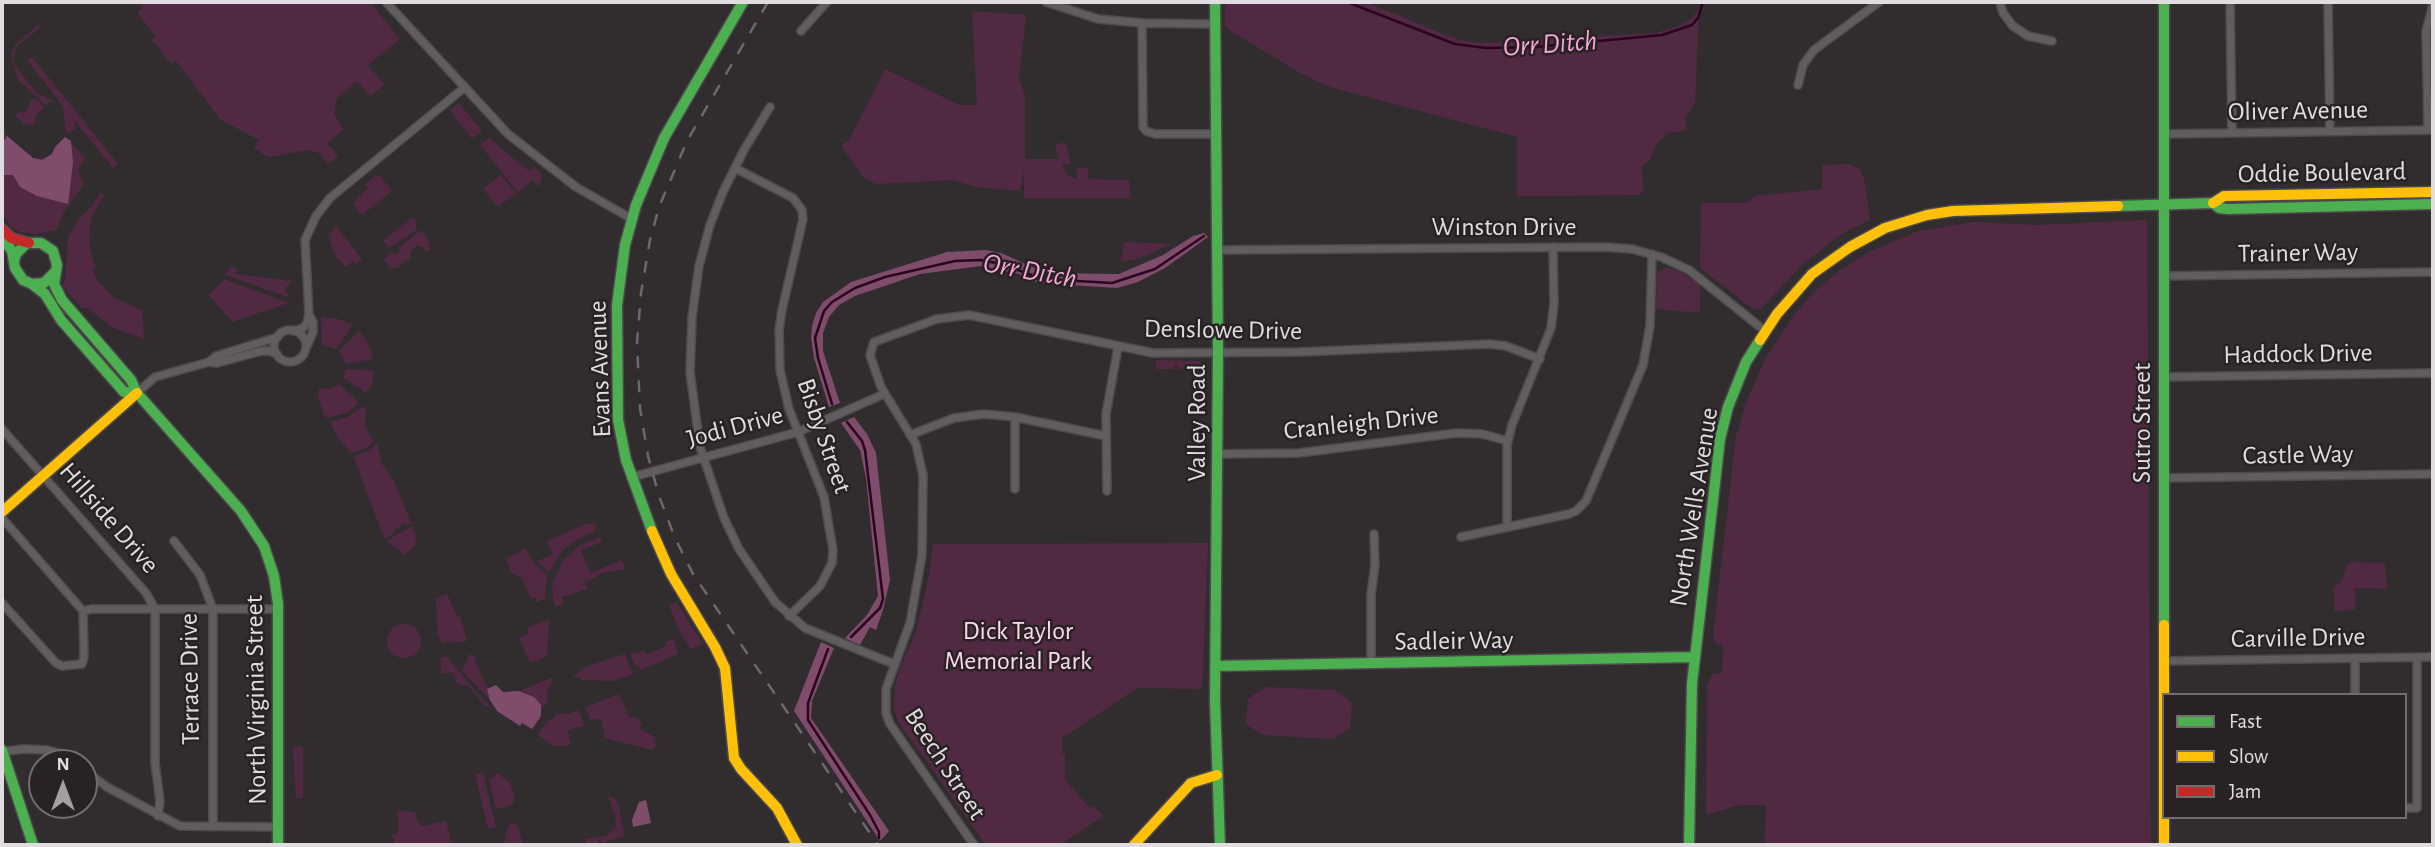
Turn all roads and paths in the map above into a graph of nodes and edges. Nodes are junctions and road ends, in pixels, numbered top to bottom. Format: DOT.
graph roads {
  1 [pos="386,2"];
  2 [pos="743,2"];
  3 [pos="827,2"];
  4 [pos="1046,2"];
  5 [pos="1214,2"];
  6 [pos="1879,2"];
  7 [pos="2000,2"];
  8 [pos="2164,2"];
  9 [pos="2230,2"];
  10 [pos="2328,2"];
  11 [pos="2433,5"];
  12 [pos="1142,23"];
  13 [pos="1214,24"];
  14 [pos="801,31"];
  15 [pos="2052,41"];
  16 [pos="1798,85"];
  17 [pos="465,87"];
  18 [pos="770,107"];
  19 [pos="2431,130"];
  20 [pos="2330,132"];
  21 [pos="2232,133"];
  22 [pos="1215,134"];
  23 [pos="2164,134"];
  24 [pos="735,168"];
  25 [pos="2433,192"];
  26 [pos="2213,203"];
  27 [pos="2164,204"];
  28 [pos="2433,204"];
  29 [pos="632,219"];
  30 [pos="2,229"];
  31 [pos="2,237"];
  32 [pos="29,243"];
  33 [pos="1553,247"];
  34 [pos="1217,250"];
  35 [pos="1652,254"];
  36 [pos="14,261"];
  37 [pos="54,272"];
  38 [pos="2433,272"];
  39 [pos="2163,276"];
  40 [pos="32,284"];
  41 [pos="309,314"];
  42 [pos="293,331"];
  43 [pos="1765,331"];
  44 [pos="278,337"];
  45 [pos="871,346"];
  46 [pos="306,347"];
  47 [pos="1118,347"];
  48 [pos="1218,353"];
  49 [pos="277,354"];
  50 [pos="1540,359"];
  51 [pos="209,362"];
  52 [pos="2433,373"];
  53 [pos="2163,377"];
  54 [pos="136,393"];
  55 [pos="884,394"];
  56 [pos="1015,417"];
  57 [pos="2,429"];
  58 [pos="798,432"];
  59 [pos="910,435"];
  60 [pos="1106,436"];
  61 [pos="1508,441"];
  62 [pos="1217,454"];
  63 [pos="702,457"];
  64 [pos="2433,474"];
  65 [pos="43,476"];
  66 [pos="632,477"];
  67 [pos="2163,478"];
  68 [pos="1015,489"];
  69 [pos="1107,491"];
  70 [pos="2,515"];
  71 [pos="1507,527"];
  72 [pos="1374,534"];
  73 [pos="1461,537"];
  74 [pos="174,541"];
  75 [pos="2,603"];
  76 [pos="155,609"];
  77 [pos="213,609"];
  78 [pos="278,609"];
  79 [pos="83,611"];
  80 [pos="789,616"];
  81 [pos="1694,657"];
  82 [pos="2433,657"];
  83 [pos="2355,658"];
  84 [pos="2417,658"];
  85 [pos="2163,661"];
  86 [pos="1371,663"];
  87 [pos="894,664"];
  88 [pos="1215,666"];
  89 [pos="2163,693"];
  90 [pos="2356,693"];
  91 [pos="28,749"];
  92 [pos="2,752"];
  93 [pos="1217,775"];
  94 [pos="98,781"];
  95 [pos="2407,808"];
  96 [pos="158,816"];
  97 [pos="2164,819"];
  98 [pos="213,827"];
  99 [pos="278,827"];
  100 [pos="33,845"];
  101 [pos="278,845"];
  102 [pos="797,845"];
  103 [pos="974,845"];
  104 [pos="1134,845"];
  105 [pos="1220,845"];
  106 [pos="1689,845"];
  107 [pos="2164,845"];
  1 -- 17 [label="street"];
  2 -- 29 [label="street, Evans Avenue"];
  3 -- 14 [label="street"];
  4 -- 12 [label="street"];
  5 -- 13 [label="street, Valley Road"];
  6 -- 16 [label="street"];
  7 -- 15 [label="street"];
  8 -- 23 [label="street, Sutro Street"];
  9 -- 21 [label="street"];
  10 -- 20 [label="street"];
  11 -- 19 [label="street"];
  12 -- 13 [label="street"];
  12 -- 22 [label="street"];
  13 -- 22 [label="street, Valley Road"];
  17 -- 29 [label="street"];
  17 -- 41 [label="street"];
  18 -- 24 [label="street"];
  19 -- 20 [label="street, Oliver Avenue"];
  20 -- 21 [label="street, Oliver Avenue"];
  21 -- 23 [label="street, Oliver Avenue"];
  22 -- 34 [label="street, Valley Road"];
  23 -- 27 [label="street, Sutro Street"];
  24 -- 58 [label="street, Bisby Street"];
  24 -- 63 [label="street"];
  25 -- 26 [label="street, Oddie Boulevard"];
  26 -- 27 [label="street, Oddie Boulevard"];
  26 -- 28 [label="street, Oddie Boulevard"];
  27 -- 39 [label="street, Sutro Street"];
  27 -- 43 [label="street, North Wells Avenue"];
  29 -- 66 [label="street, Evans Avenue"];
  30 -- 32 [label="street"];
  31 -- 36 [label="street"];
  32 -- 36 [label="street"];
  32 -- 37 [label="street"];
  33 -- 34 [label="street, Winston Drive"];
  33 -- 35 [label="street, Winston Drive"];
  33 -- 50 [label="street"];
  34 -- 48 [label="street, Valley Road"];
  35 -- 43 [label="street, Winston Drive"];
  35 -- 71 [label="street"];
  36 -- 40 [label="street"];
  37 -- 40 [label="street"];
  37 -- 54 [label="street, North Virginia Street"];
  38 -- 39 [label="street, Trainer Way"];
  39 -- 53 [label="street, Sutro Street"];
  40 -- 54 [label="street, North Virginia Street"];
  41 -- 42 [label="street"];
  41 -- 46 [label="street"];
  42 -- 44 [label="street"];
  42 -- 46 [label="street"];
  43 -- 81 [label="street, North Wells Avenue"];
  44 -- 49 [label="street"];
  44 -- 51 [label="street"];
  45 -- 47 [label="street, Denslowe Drive"];
  45 -- 55 [label="street, Beech Street"];
  46 -- 49 [label="street"];
  47 -- 48 [label="street, Denslowe Drive"];
  47 -- 60 [label="street"];
  48 -- 50 [label="street, Denslowe Drive"];
  48 -- 62 [label="street, Valley Road"];
  49 -- 51 [label="street"];
  50 -- 61 [label="street"];
  51 -- 54 [label="street"];
  52 -- 53 [label="street, Haddock Drive"];
  53 -- 67 [label="street, Sutro Street"];
  54 -- 65 [label="street"];
  54 -- 78 [label="street, North Virginia Street"];
  55 -- 58 [label="street, Jodi Drive"];
  55 -- 59 [label="street, Beech Street"];
  56 -- 59 [label="street"];
  56 -- 60 [label="street"];
  56 -- 68 [label="street"];
  57 -- 65 [label="street, Hillside Drive"];
  58 -- 63 [label="street, Jodi Drive"];
  58 -- 80 [label="street, Bisby Street"];
  59 -- 87 [label="street, Beech Street"];
  60 -- 69 [label="street"];
  61 -- 62 [label="street, Cranleigh Drive"];
  61 -- 71 [label="street"];
  62 -- 88 [label="street, Valley Road"];
  63 -- 66 [label="street, Jodi Drive"];
  63 -- 80 [label="street"];
  64 -- 67 [label="street, Castle Way"];
  65 -- 70 [label="street"];
  65 -- 76 [label="street, Hillside Drive"];
  66 -- 102 [label="street, Evans Avenue"];
  67 -- 85 [label="street, Sutro Street"];
  70 -- 79 [label="street"];
  71 -- 73 [label="street"];
  72 -- 86 [label="street"];
  74 -- 77 [label="street, Terrace Drive"];
  75 -- 79 [label="street"];
  76 -- 77 [label="street"];
  76 -- 79 [label="street"];
  76 -- 96 [label="street, Hillside Drive"];
  77 -- 78 [label="street"];
  77 -- 98 [label="street, Terrace Drive"];
  78 -- 99 [label="street, North Virginia Street"];
  80 -- 87 [label="street"];
  81 -- 86 [label="street, Sadleir Way"];
  81 -- 106 [label="street, North Wells Avenue"];
  82 -- 84 [label="street, Carville Drive"];
  83 -- 84 [label="street, Carville Drive"];
  83 -- 85 [label="street, Carville Drive"];
  83 -- 90 [label="street"];
  84 -- 95 [label="street"];
  85 -- 89 [label="street, Sutro Street"];
  86 -- 88 [label="street, Sadleir Way"];
  87 -- 103 [label="street, Beech Street"];
  88 -- 93 [label="street, Valley Road"];
  91 -- 92 [label="street"];
  92 -- 100 [label="street"];
  93 -- 104 [label="street"];
  93 -- 105 [label="street, Valley Road"];
  94 -- 96 [label="street"];
  96 -- 98 [label="street"];
  97 -- 107 [label="street, Sutro Street"];
  98 -- 99 [label="street"];
  99 -- 101 [label="street, North Virginia Street"];
}
